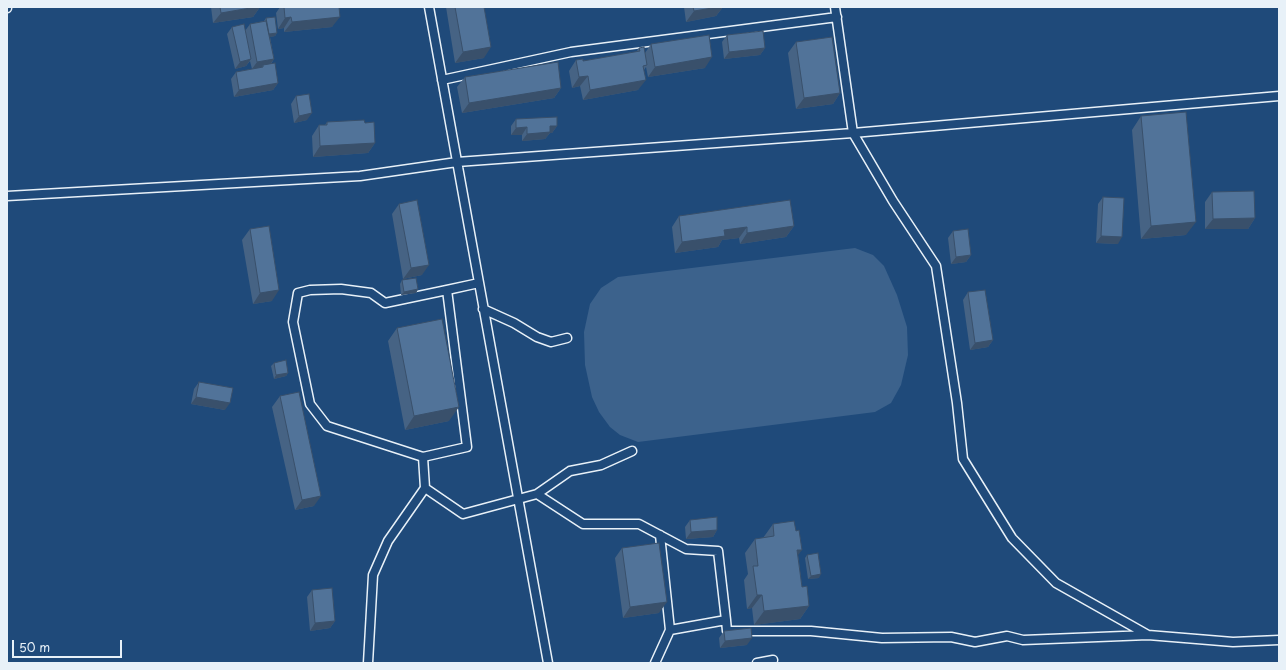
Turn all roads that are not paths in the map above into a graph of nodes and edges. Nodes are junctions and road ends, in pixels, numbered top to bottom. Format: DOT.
graph roads {
  1 [pos="429,7"];
  2 [pos="835,7"];
  3 [pos="837,17"];
  4 [pos="442,80"];
  5 [pos="1279,96"];
  6 [pos="853,133"];
  7 [pos="457,162"];
  8 [pos="7,196"];
  9 [pos="479,283"];
  10 [pos="447,290"];
  11 [pos="484,309"];
  12 [pos="566,338"];
  13 [pos="632,450"];
  14 [pos="423,457"];
  15 [pos="425,488"];
  16 [pos="537,494"];
  17 [pos="518,499"];
  18 [pos="660,536"];
  19 [pos="726,620"];
  20 [pos="670,630"];
  21 [pos="1148,635"];
  22 [pos="1279,640"];
  23 [pos="773,660"];
  24 [pos="368,663"];
  25 [pos="548,663"];
  26 [pos="655,663"];
  27 [pos="757,663"];
  1 -- 4 [label="lane"];
  2 -- 3 [label="lane"];
  3 -- 4 [label="lane"];
  3 -- 6 [label="lane"];
  4 -- 7 [label="lane"];
  5 -- 6 [label="lane"];
  6 -- 7 [label="lane"];
  6 -- 21 [label="lane"];
  7 -- 8 [label="lane"];
  7 -- 9 [label="lane"];
  9 -- 10 [label="lane"];
  9 -- 11 [label="lane"];
  10 -- 14 [label="lane"];
  10 -- 14 [label="lane"];
  11 -- 12 [label="lane"];
  11 -- 17 [label="lane"];
  13 -- 16 [label="lane"];
  14 -- 15 [label="lane"];
  15 -- 17 [label="lane"];
  15 -- 24 [label="lane"];
  16 -- 17 [label="lane"];
  16 -- 18 [label="lane"];
  17 -- 25 [label="lane"];
  18 -- 19 [label="lane"];
  18 -- 20 [label="lane"];
  19 -- 20 [label="lane"];
  19 -- 21 [label="lane"];
  20 -- 26 [label="lane"];
  21 -- 22 [label="lane"];
  23 -- 27 [label="lane"];
}
